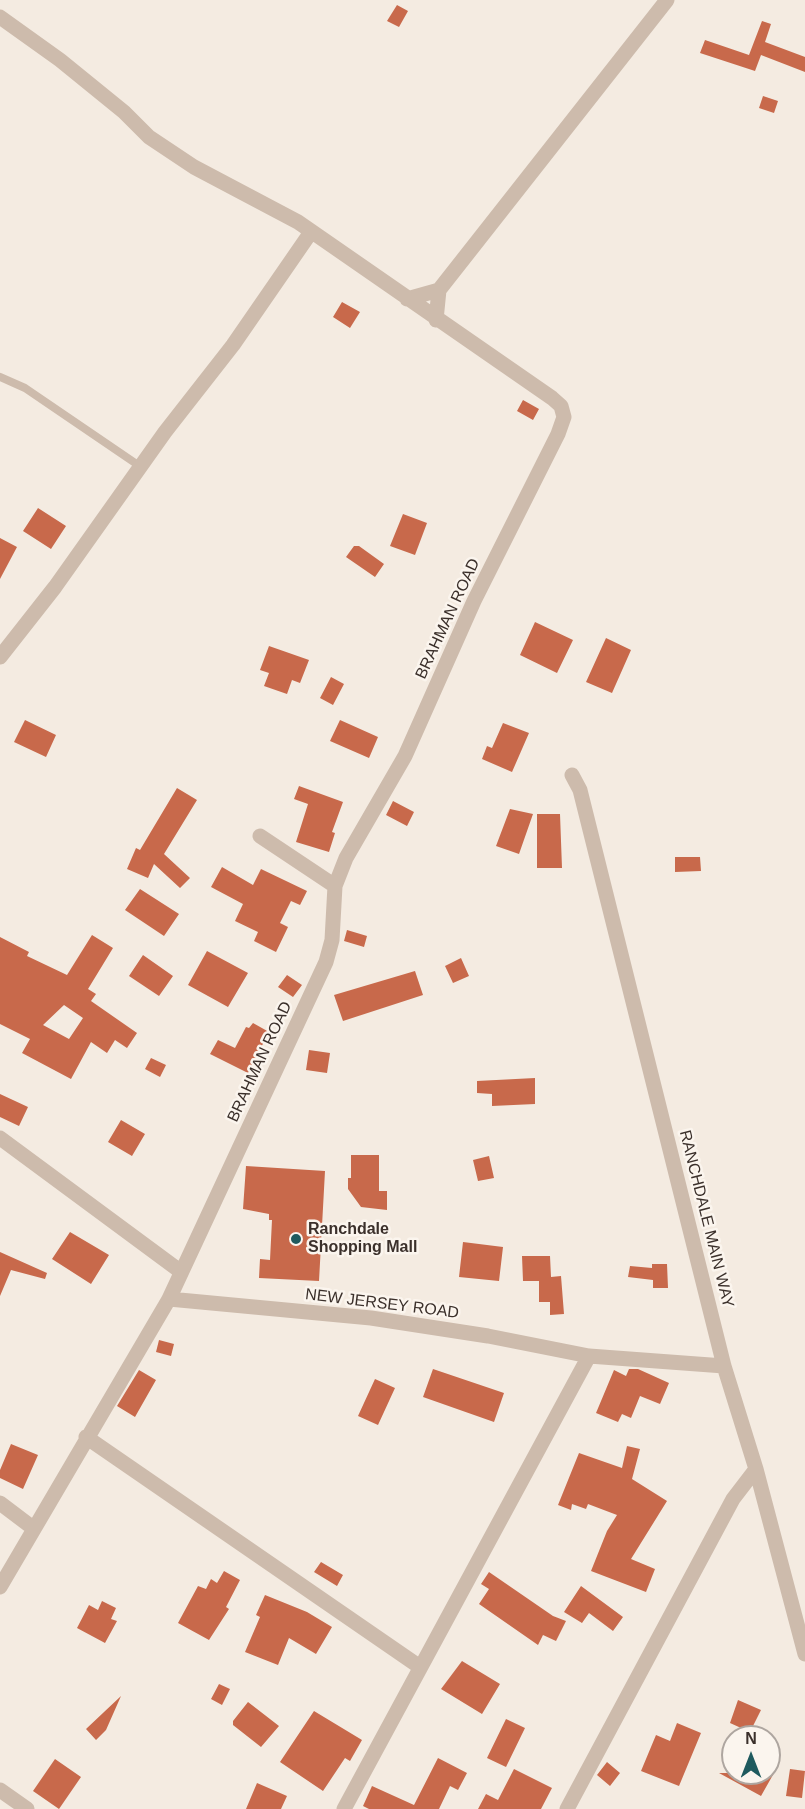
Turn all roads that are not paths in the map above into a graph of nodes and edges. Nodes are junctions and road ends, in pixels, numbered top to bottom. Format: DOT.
graph roads {
  1 [pos="667,0"];
  2 [pos="0,17"];
  3 [pos="311,232"];
  4 [pos="439,290"];
  5 [pos="407,299"];
  6 [pos="436,320"];
  7 [pos="0,377"];
  8 [pos="141,467"];
  9 [pos="0,657"];
  10 [pos="572,775"];
  11 [pos="260,836"];
  12 [pos="334,886"];
  13 [pos="0,1138"];
  14 [pos="180,1271"];
  15 [pos="169,1299"];
  16 [pos="589,1356"];
  17 [pos="724,1366"];
  18 [pos="86,1437"];
  19 [pos="756,1469"];
  20 [pos="0,1503"];
  21 [pos="33,1528"];
  22 [pos="0,1587"];
  23 [pos="805,1654"];
  24 [pos="420,1667"];
  25 [pos="0,1790"];
  26 [pos="27,1809"];
  27 [pos="344,1809"];
  28 [pos="567,1809"];
  1 -- 4 [label="street"];
  2 -- 3 [label="street"];
  3 -- 5 [label="street"];
  3 -- 8 [label="street"];
  4 -- 5 [label="street"];
  4 -- 6 [label="street"];
  5 -- 6 [label="street"];
  6 -- 12 [label="street, BRAHMAN ROAD"];
  7 -- 8 [label="lane"];
  8 -- 9 [label="street"];
  10 -- 17 [label="street, RANCHDALE MAIN WAY"];
  11 -- 12 [label="street"];
  12 -- 14 [label="street, BRAHMAN ROAD"];
  13 -- 14 [label="street"];
  14 -- 15 [label="street, BRAHMAN ROAD"];
  15 -- 16 [label="street, NEW JERSEY ROAD"];
  15 -- 18 [label="street, BRAHMAN ROAD"];
  16 -- 17 [label="street, NEW JERSEY ROAD"];
  16 -- 24 [label="street"];
  17 -- 19 [label="street, RANCHDALE MAIN WAY"];
  18 -- 21 [label="street, BRAHMAN ROAD"];
  18 -- 24 [label="street"];
  19 -- 23 [label="street, RANCHDALE MAIN WAY"];
  19 -- 28 [label="street"];
  20 -- 21 [label="street"];
  21 -- 22 [label="street, BRAHMAN ROAD"];
  24 -- 27 [label="street"];
  25 -- 26 [label="street"];
}
